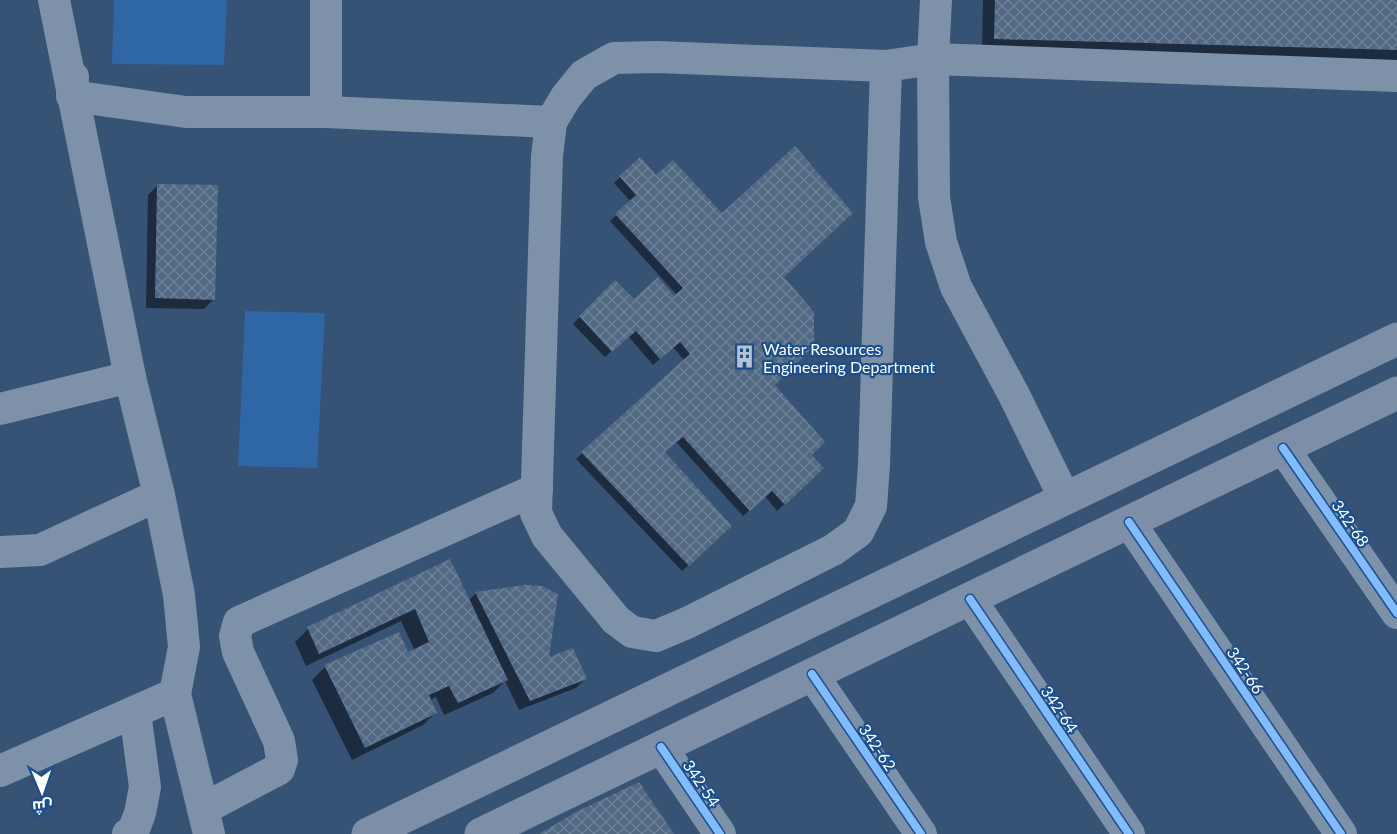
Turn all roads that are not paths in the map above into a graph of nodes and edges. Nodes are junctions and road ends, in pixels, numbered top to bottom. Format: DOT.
graph roads {
  1 [pos="54,0"];
  2 [pos="75,0"];
  3 [pos="326,0"];
  4 [pos="936,0"];
  5 [pos="933,59"];
  6 [pos="886,66"];
  7 [pos="1397,76"];
  8 [pos="72,96"];
  9 [pos="326,112"];
  10 [pos="551,122"];
  11 [pos="1397,339"];
  12 [pos="1343,365"];
  13 [pos="130,377"];
  14 [pos="1383,400"];
  15 [pos="0,409"];
  16 [pos="1283,448"];
  17 [pos="537,489"];
  18 [pos="159,495"];
  19 [pos="1065,499"];
  20 [pos="1129,522"];
  21 [pos="0,552"];
  22 [pos="970,599"];
  23 [pos="1397,613"];
  24 [pos="812,674"];
  25 [pos="175,694"];
  26 [pos="135,712"];
  27 [pos="661,747"];
  28 [pos="525,758"];
  29 [pos="0,771"];
  30 [pos="552,800"];
  31 [pos="206,821"];
  32 [pos="486,833"];
  33 [pos="128,834"];
  34 [pos="368,834"];
  35 [pos="720,834"];
  36 [pos="921,834"];
  37 [pos="1129,834"];
  38 [pos="1341,834"];
  1 -- 8 [label="street"];
  2 -- 8 [label="street"];
  3 -- 9 [label="street"];
  4 -- 5 [label="street"];
  5 -- 6 [label="street"];
  5 -- 7 [label="street"];
  5 -- 19 [label="street"];
  6 -- 10 [label="street"];
  6 -- 17 [label="street"];
  8 -- 9 [label="street"];
  8 -- 13 [label="street"];
  9 -- 10 [label="street"];
  10 -- 17 [label="street"];
  11 -- 12 [label="main road"];
  12 -- 14 [label="main road"];
  12 -- 19 [label="main road"];
  13 -- 15 [label="street"];
  13 -- 18 [label="street"];
  14 -- 16 [label="main road"];
  16 -- 20 [label="main road"];
  16 -- 23 [label="street, 342-68"];
  17 -- 31 [label="street"];
  18 -- 21 [label="street"];
  18 -- 25 [label="street"];
  19 -- 28 [label="main road"];
  20 -- 22 [label="main road"];
  20 -- 38 [label="street, 342-66"];
  22 -- 24 [label="main road"];
  22 -- 37 [label="street, 342-64"];
  24 -- 27 [label="main road"];
  24 -- 36 [label="street, 342-62"];
  25 -- 26 [label="street"];
  25 -- 31 [label="street"];
  26 -- 29 [label="street"];
  26 -- 33 [label="street"];
  27 -- 30 [label="main road"];
  27 -- 35 [label="street, 342-54"];
  28 -- 30 [label="main road"];
  28 -- 34 [label="main road"];
  30 -- 32 [label="main road"];
}
